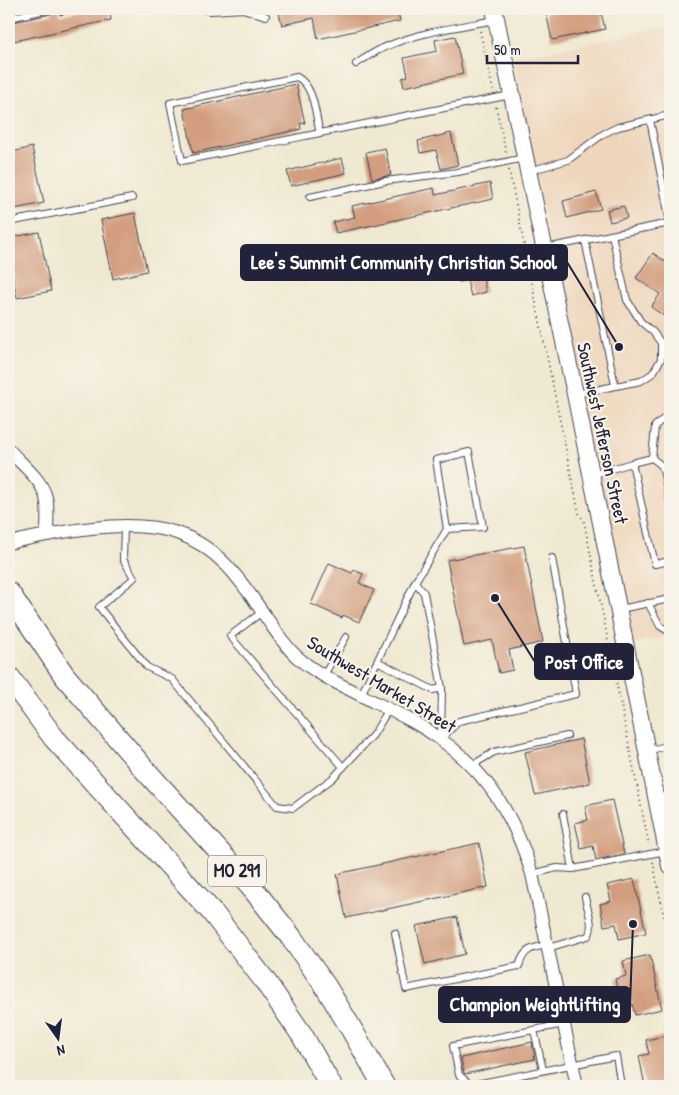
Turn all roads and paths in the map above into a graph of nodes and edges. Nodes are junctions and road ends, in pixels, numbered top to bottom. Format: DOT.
graph roads {
  1 [pos="50,9"];
  2 [pos="203,9"];
  3 [pos="495,14"];
  4 [pos="266,16"];
  5 [pos="9,18"];
  6 [pos="479,23"];
  7 [pos="356,64"];
  8 [pos="512,95"];
  9 [pos="494,99"];
  10 [pos="670,116"];
  11 [pos="650,120"];
  12 [pos="320,134"];
  13 [pos="507,162"];
  14 [pos="527,165"];
  15 [pos="310,197"];
  16 [pos="132,198"];
  17 [pos="9,222"];
  18 [pos="670,223"];
  19 [pos="612,235"];
  20 [pos="585,240"];
  21 [pos="544,248"];
  22 [pos="616,385"];
  23 [pos="575,394"];
  24 [pos="670,413"];
  25 [pos="9,450"];
  26 [pos="652,458"];
  27 [pos="632,463"];
  28 [pos="591,475"];
  29 [pos="670,502"];
  30 [pos="124,526"];
  31 [pos="447,529"];
  32 [pos="47,535"];
  33 [pos="9,543"];
  34 [pos="552,558"];
  35 [pos="670,561"];
  36 [pos="415,582"];
  37 [pos="9,593"];
  38 [pos="670,599"];
  39 [pos="648,604"];
  40 [pos="618,610"];
  41 [pos="262,612"];
  42 [pos="670,632"];
  43 [pos="346,637"];
  44 [pos="377,661"];
  45 [pos="324,676"];
  46 [pos="9,677"];
  47 [pos="442,688"];
  48 [pos="361,695"];
  49 [pos="389,709"];
  50 [pos="567,736"];
  51 [pos="440,739"];
  52 [pos="670,745"];
  53 [pos="647,751"];
  54 [pos="471,766"];
  55 [pos="342,767"];
  56 [pos="562,814"];
  57 [pos="666,858"];
  58 [pos="573,869"];
  59 [pos="532,874"];
  60 [pos="585,897"];
  61 [pos="395,933"];
  62 [pos="548,946"];
  63 [pos="670,946"];
  64 [pos="564,1024"];
  65 [pos="534,1030"];
  66 [pos="572,1064"];
  67 [pos="543,1070"];
  68 [pos="331,1086"];
  69 [pos="384,1086"];
  70 [pos="577,1086"];
  71 [pos="621,1086"];
  1 -- 5 [label="lane"];
  2 -- 4 [label="lane"];
  3 -- 6 [label="lane"];
  3 -- 8 [label="street, Southwest Jefferson Street"];
  6 -- 7 [label="lane"];
  6 -- 9 [label="path"];
  8 -- 9 [label="lane"];
  8 -- 14 [label="street, Southwest Jefferson Street"];
  9 -- 12 [label="lane"];
  9 -- 13 [label="path"];
  10 -- 11 [label="lane"];
  11 -- 14 [label="lane"];
  11 -- 18 [label="lane"];
  12 -- 12 [label="lane"];
  13 -- 14 [label="lane"];
  13 -- 15 [label="lane"];
  13 -- 57 [label="path"];
  14 -- 21 [label="street, Southwest Jefferson Street"];
  16 -- 17 [label="lane"];
  18 -- 19 [label="lane"];
  19 -- 20 [label="lane"];
  19 -- 22 [label="lane"];
  20 -- 21 [label="lane"];
  20 -- 22 [label="lane"];
  21 -- 23 [label="street, Southwest Jefferson Street"];
  22 -- 23 [label="lane"];
  23 -- 28 [label="street, Southwest Jefferson Street"];
  24 -- 26 [label="lane"];
  25 -- 32 [label="street"];
  26 -- 27 [label="lane"];
  26 -- 29 [label="lane"];
  27 -- 28 [label="lane"];
  27 -- 35 [label="lane"];
  28 -- 40 [label="street, Southwest Jefferson Street"];
  30 -- 32 [label="street, Southwest Market Street"];
  30 -- 41 [label="street, Southwest Market Street"];
  30 -- 55 [label="lane"];
  31 -- 31 [label="lane"];
  31 -- 36 [label="lane"];
  32 -- 33 [label="street, Southwest Market Street"];
  34 -- 51 [label="lane"];
  36 -- 44 [label="lane"];
  36 -- 47 [label="lane"];
  37 -- 69 [label="highway, MO 291"];
  38 -- 39 [label="lane"];
  39 -- 40 [label="lane"];
  39 -- 42 [label="lane"];
  40 -- 53 [label="street, Southwest Jefferson Street"];
  41 -- 45 [label="street, Southwest Market Street"];
  41 -- 55 [label="lane"];
  43 -- 45 [label="lane"];
  44 -- 47 [label="lane"];
  44 -- 48 [label="lane"];
  45 -- 48 [label="street, Southwest Market Street"];
  46 -- 68 [label="highway, MO 291"];
  47 -- 51 [label="lane"];
  48 -- 49 [label="street, Southwest Market Street"];
  49 -- 51 [label="street, Southwest Market Street"];
  49 -- 55 [label="lane"];
  50 -- 54 [label="lane"];
  51 -- 54 [label="street, Southwest Market Street"];
  52 -- 53 [label="lane"];
  53 -- 57 [label="street, Southwest Jefferson Street"];
  54 -- 59 [label="street, Southwest Market Street"];
  56 -- 58 [label="lane"];
  57 -- 58 [label="lane"];
  57 -- 63 [label="path"];
  58 -- 59 [label="lane"];
  59 -- 62 [label="street, Southwest Market Street"];
  60 -- 62 [label="lane"];
  61 -- 62 [label="lane"];
  62 -- 64 [label="street, Southwest Market Street"];
  64 -- 65 [label="lane"];
  64 -- 66 [label="street, Southwest Market Street"];
  65 -- 67 [label="lane"];
  65 -- 67 [label="lane"];
  66 -- 67 [label="lane"];
  66 -- 70 [label="street, Southwest Market Street"];
  66 -- 71 [label="lane"];
}
